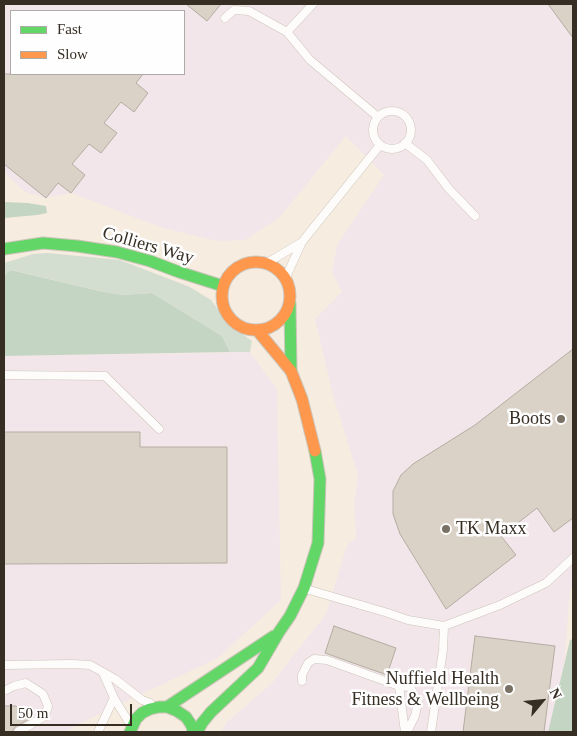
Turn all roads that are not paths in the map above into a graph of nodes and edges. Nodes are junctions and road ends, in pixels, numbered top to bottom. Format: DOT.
graph roads {
  1 [pos="313,4"];
  2 [pos="225,18"];
  3 [pos="287,32"];
  4 [pos="378,117"];
  5 [pos="405,143"];
  6 [pos="380,145"];
  7 [pos="475,216"];
  8 [pos="302,242"];
  9 [pos="4,249"];
  10 [pos="267,263"];
  11 [pos="286,278"];
  12 [pos="223,286"];
  13 [pos="290,303"];
  14 [pos="257,330"];
  15 [pos="291,371"];
  16 [pos="4,375"];
  17 [pos="159,429"];
  18 [pos="573,558"];
  19 [pos="304,588"];
  20 [pos="444,626"];
  21 [pos="278,632"];
  22 [pos="4,666"];
  23 [pos="103,673"];
  24 [pos="302,681"];
  25 [pos="400,686"];
  26 [pos="4,691"];
  27 [pos="114,698"];
  28 [pos="163,707"];
  29 [pos="131,730"];
  30 [pos="18,732"];
  31 [pos="98,732"];
  32 [pos="195,732"];
  33 [pos="406,732"];
  34 [pos="431,732"];
  1 -- 3 [label="lane"];
  2 -- 3 [label="lane"];
  3 -- 4 [label="lane"];
  4 -- 5 [label="lane"];
  4 -- 6 [label="lane"];
  5 -- 6 [label="lane"];
  5 -- 7 [label="lane"];
  6 -- 8 [label="lane"];
  8 -- 10 [label="lane"];
  8 -- 11 [label="lane"];
  9 -- 12 [label="street, Colliers Way"];
  10 -- 11 [label="street"];
  10 -- 12 [label="street"];
  11 -- 13 [label="street"];
  12 -- 14 [label="street"];
  13 -- 14 [label="street"];
  13 -- 15 [label="street"];
  14 -- 15 [label="street"];
  15 -- 19 [label="street"];
  16 -- 17 [label="lane"];
  18 -- 20 [label="lane"];
  19 -- 20 [label="lane"];
  19 -- 21 [label="street"];
  20 -- 34 [label="lane"];
  21 -- 28 [label="street"];
  21 -- 32 [label="street"];
  22 -- 23 [label="lane"];
  23 -- 27 [label="lane"];
  23 -- 28 [label="lane"];
  24 -- 25 [label="lane"];
  25 -- 33 [label="lane"];
  25 -- 33 [label="lane"];
  26 -- 30 [label="lane"];
  27 -- 29 [label="lane"];
  27 -- 31 [label="lane"];
  28 -- 29 [label="street"];
  28 -- 32 [label="street"];
}
